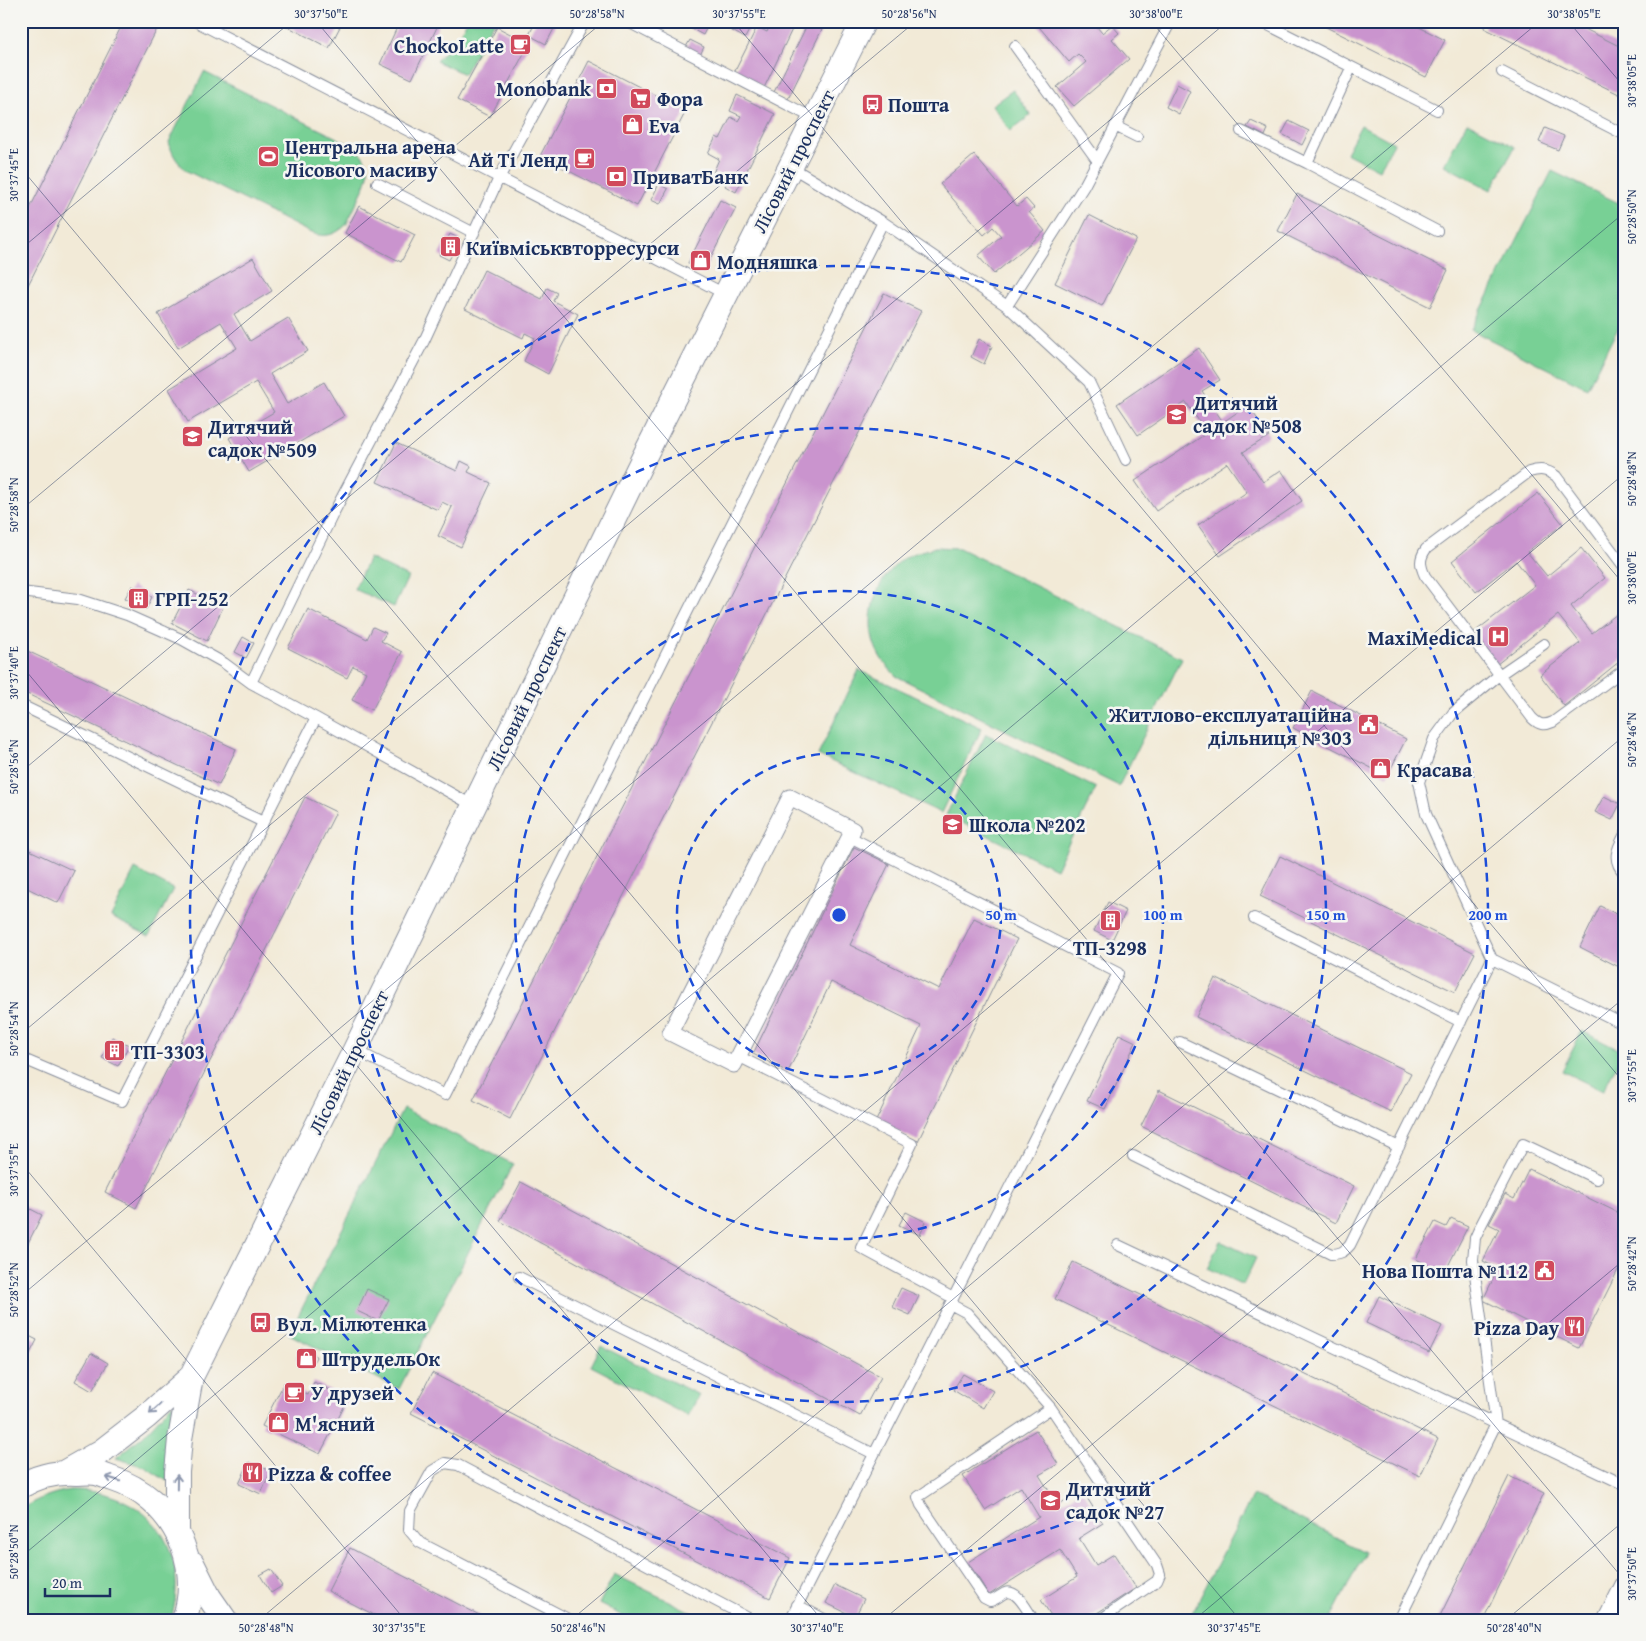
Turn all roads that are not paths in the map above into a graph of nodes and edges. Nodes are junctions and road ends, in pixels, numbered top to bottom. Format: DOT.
graph roads {
  1 [pos="195,21"];
  2 [pos="585,21"];
  3 [pos="626,21"];
  4 [pos="864,21"];
  5 [pos="1171,21"];
  6 [pos="1260,21"];
  7 [pos="1015,46"];
  8 [pos="1351,68"];
  9 [pos="1502,72"];
  10 [pos="1436,110"];
  11 [pos="815,119"];
  12 [pos="1115,126"];
  13 [pos="1241,131"];
  14 [pos="1625,135"];
  15 [pos="1137,137"];
  16 [pos="1097,160"];
  17 [pos="1307,163"];
  18 [pos="791,167"];
  19 [pos="499,178"];
  20 [pos="377,183"];
  21 [pos="883,222"];
  22 [pos="1437,231"];
  23 [pos="474,233"];
  24 [pos="725,294"];
  25 [pos="1007,306"];
  26 [pos="1126,460"];
  27 [pos="1625,568"];
  28 [pos="21,592"];
  29 [pos="1544,644"];
  30 [pos="1625,669"];
  31 [pos="1499,675"];
  32 [pos="250,683"];
  33 [pos="21,705"];
  34 [pos="316,718"];
  35 [pos="474,806"];
  36 [pos="263,822"];
  37 [pos="1625,834"];
  38 [pos="850,837"];
  39 [pos="1625,874"];
  40 [pos="1254,918"];
  41 [pos="1492,959"];
  42 [pos="1461,1022"];
  43 [pos="1625,1025"];
  44 [pos="1180,1042"];
  45 [pos="355,1050"];
  46 [pos="738,1056"];
  47 [pos="21,1058"];
  48 [pos="1399,1147"];
  49 [pos="1133,1156"];
  50 [pos="1597,1179"];
  51 [pos="1118,1245"];
  52 [pos="519,1277"];
  53 [pos="951,1301"];
  54 [pos="191,1377"];
  55 [pos="1051,1408"];
  56 [pos="1496,1424"];
  57 [pos="874,1454"];
  58 [pos="64,1472"];
  59 [pos="24,1484"];
  60 [pos="1625,1485"];
  61 [pos="180,1540"];
  62 [pos="1625,1586"];
  63 [pos="797,1605"];
  64 [pos="184,1620"];
  65 [pos="224,1620"];
  66 [pos="570,1620"];
  67 [pos="752,1620"];
  68 [pos="790,1620"];
  69 [pos="826,1620"];
  70 [pos="1034,1620"];
  71 [pos="1100,1620"];
  72 [pos="1399,1620"];
  73 [pos="1608,1620"];
  1 -- 19 [label="lane"];
  2 -- 19 [label="lane"];
  3 -- 11 [label="lane"];
  4 -- 11 [label="street, Лісовий проспект"];
  5 -- 12 [label="lane"];
  6 -- 8 [label="lane"];
  7 -- 16 [label="lane"];
  8 -- 10 [label="lane"];
  8 -- 17 [label="lane"];
  9 -- 14 [label="lane"];
  11 -- 18 [label="street, Лісовий проспект"];
  12 -- 15 [label="lane"];
  12 -- 16 [label="lane"];
  13 -- 17 [label="lane"];
  16 -- 25 [label="lane"];
  17 -- 22 [label="lane"];
  18 -- 21 [label="lane"];
  18 -- 24 [label="street, Лісовий проспект"];
  19 -- 23 [label="lane"];
  19 -- 24 [label="lane"];
  20 -- 23 [label="lane"];
  21 -- 25 [label="lane"];
  21 -- 45 [label="lane"];
  23 -- 32 [label="lane"];
  24 -- 35 [label="street, Лісовий проспект"];
  25 -- 26 [label="lane"];
  27 -- 31 [label="lane"];
  28 -- 32 [label="lane"];
  29 -- 31 [label="lane"];
  30 -- 31 [label="lane"];
  31 -- 41 [label="lane"];
  32 -- 34 [label="lane"];
  33 -- 36 [label="lane"];
  34 -- 35 [label="lane"];
  34 -- 36 [label="lane"];
  35 -- 45 [label="street, Лісовий проспект"];
  36 -- 47 [label="lane"];
  37 -- 39 [label="lane"];
  38 -- 46 [label="street"];
  38 -- 46 [label="street"];
  38 -- 53 [label="lane"];
  40 -- 42 [label="lane"];
  41 -- 42 [label="lane"];
  41 -- 43 [label="lane"];
  42 -- 48 [label="lane"];
  44 -- 48 [label="lane"];
  45 -- 54 [label="street, Лісовий проспект"];
  46 -- 53 [label="lane"];
  48 -- 49 [label="lane"];
  50 -- 56 [label="lane"];
  51 -- 56 [label="lane"];
  52 -- 57 [label="lane"];
  53 -- 55 [label="lane"];
  53 -- 57 [label="lane"];
  54 -- 58 [label="street, Лісовий проспект, one-way"];
  61 -- 54 [label="street, Лісовий проспект, one-way"];
  55 -- 70 [label="lane"];
  55 -- 71 [label="lane"];
  56 -- 60 [label="lane"];
  56 -- 72 [label="lane"];
  57 -- 63 [label="lane"];
  58 -- 59 [label="street"];
  61 -- 58 [label="street, one-way"];
  61 -- 64 [label="street"];
  61 -- 65 [label="street"];
  62 -- 73 [label="street"];
  63 -- 68 [label="lane"];
  63 -- 69 [label="lane"];
  66 -- 67 [label="lane"];
}
